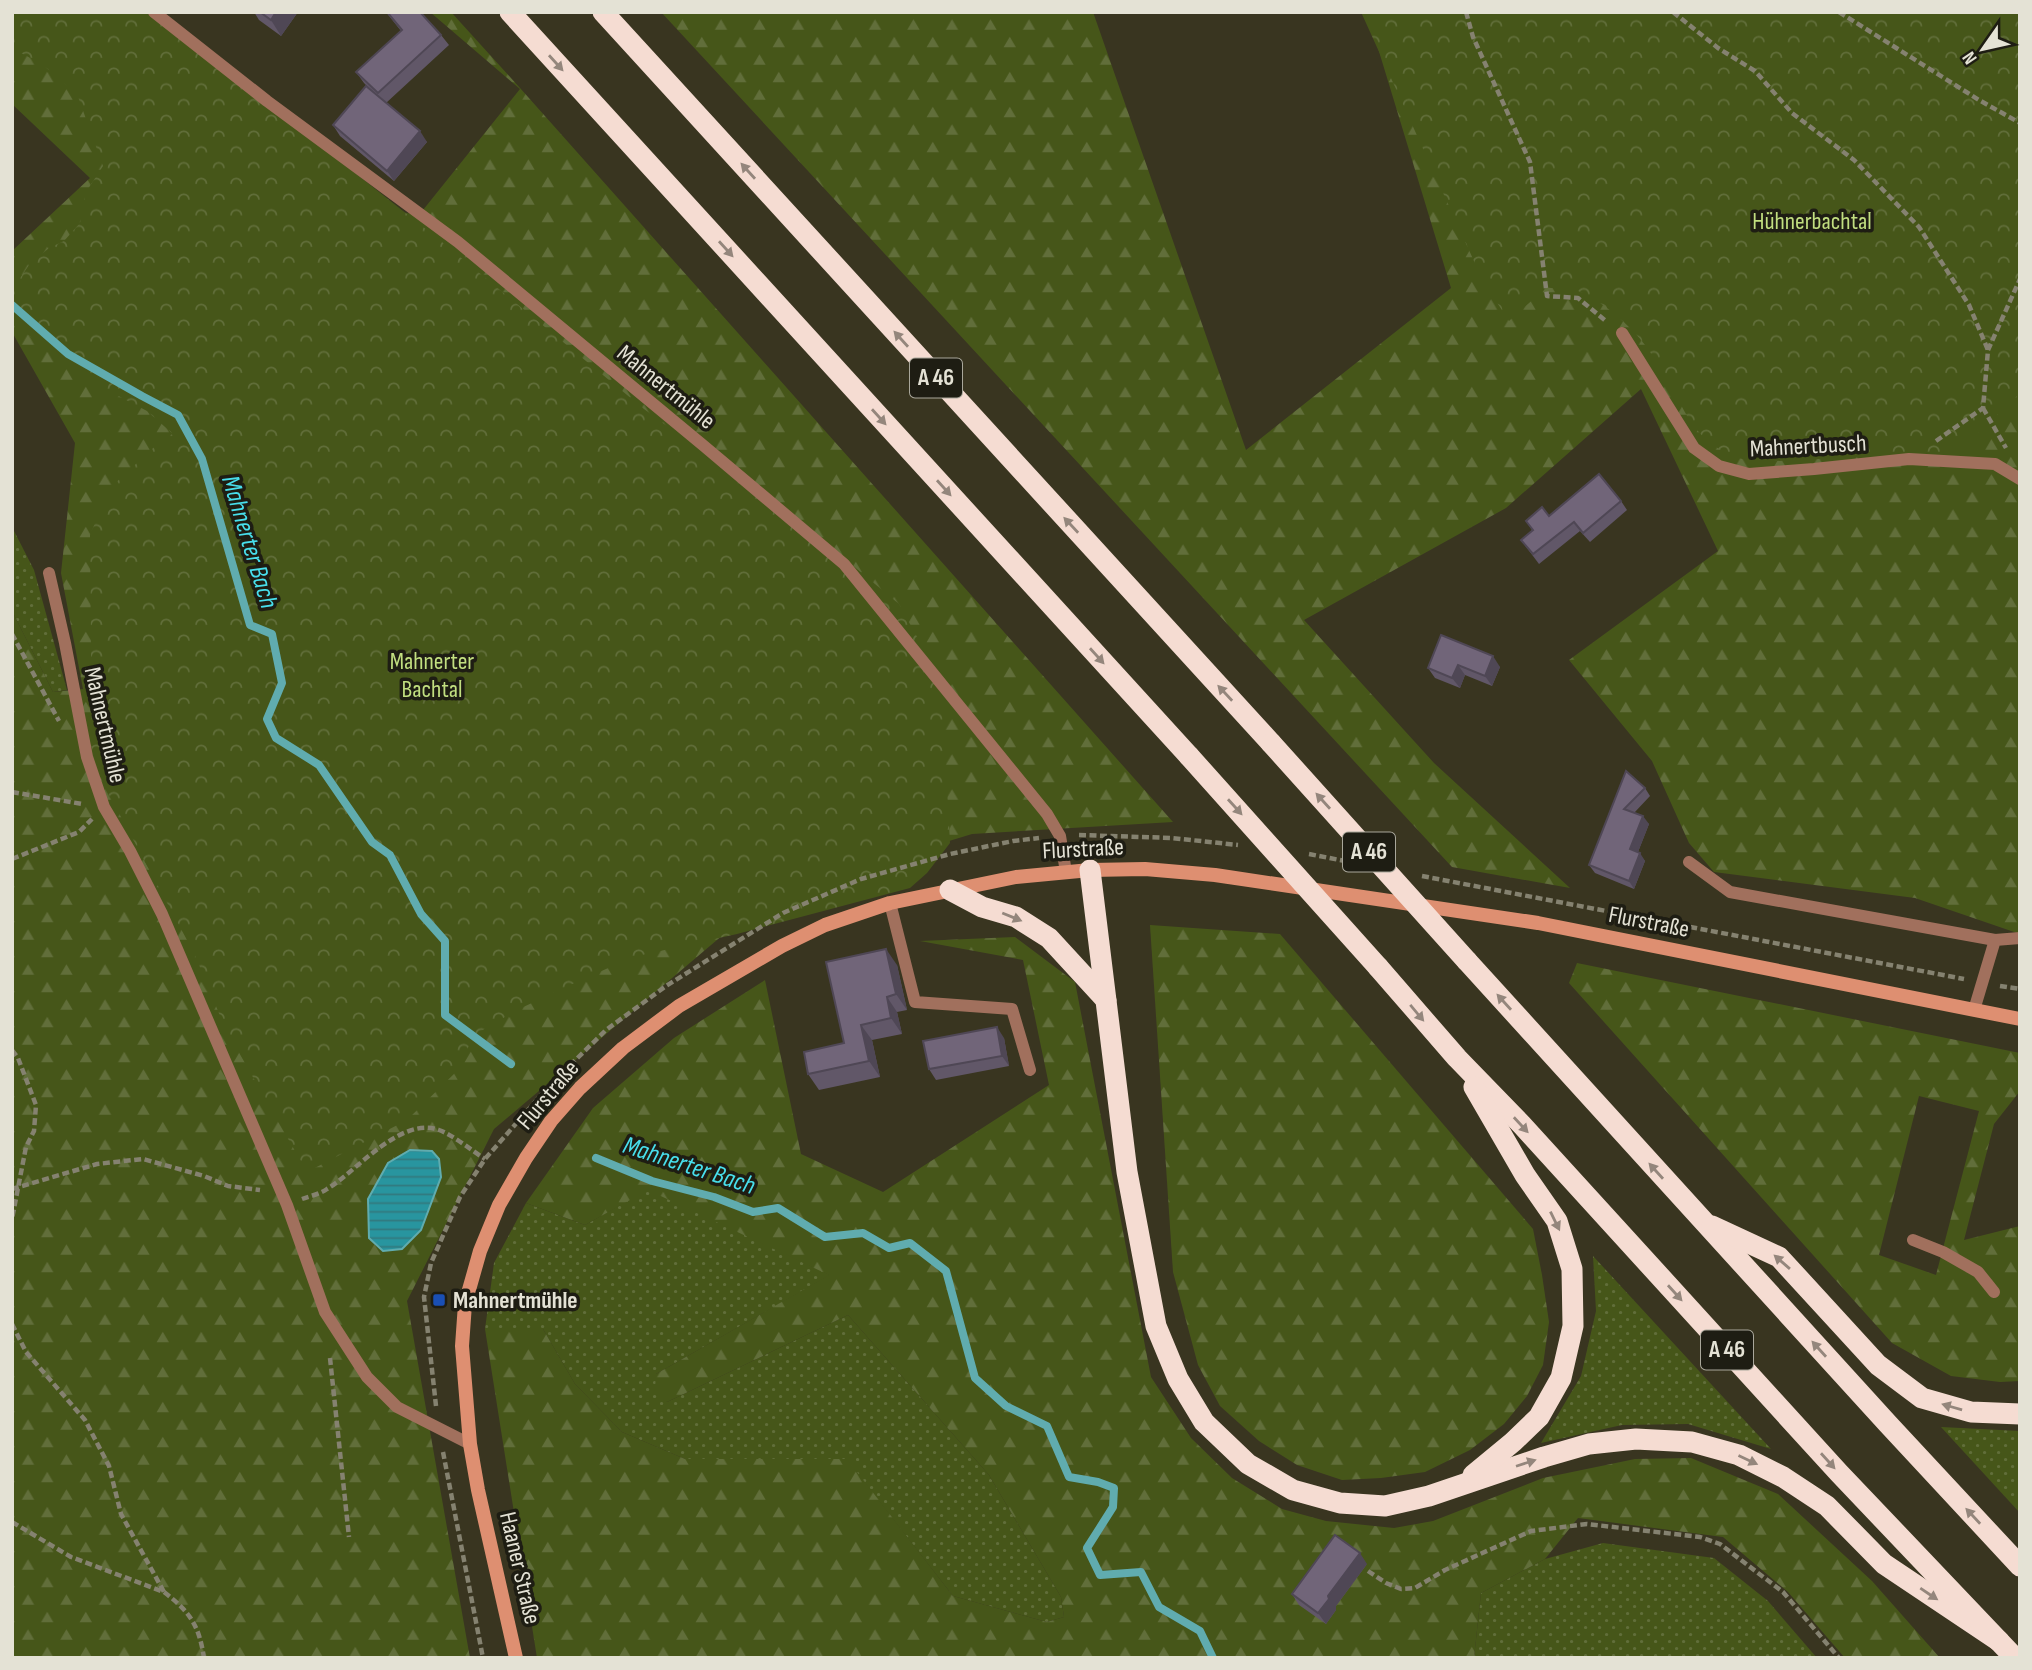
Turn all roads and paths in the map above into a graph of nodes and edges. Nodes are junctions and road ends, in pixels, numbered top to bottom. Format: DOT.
graph roads {
  1 [pos="154,12"];
  2 [pos="510,12"];
  3 [pos="603,12"];
  4 [pos="1466,12"];
  5 [pos="1673,12"];
  6 [pos="1839,12"];
  7 [pos="2020,123"];
  8 [pos="2020,279"];
  9 [pos="1622,333"];
  10 [pos="1988,350"];
  11 [pos="1983,408"];
  12 [pos="2007,452"];
  13 [pos="1909,459"];
  14 [pos="2020,478"];
  15 [pos="49,573"];
  16 [pos="12,634"];
  17 [pos="59,722"];
  18 [pos="12,792"];
  19 [pos="104,807"];
  20 [pos="1060,836"];
  21 [pos="1248,847"];
  22 [pos="1300,852"];
  23 [pos="12,859"];
  24 [pos="1354,863"];
  25 [pos="1689,863"];
  26 [pos="1090,870"];
  27 [pos="1066,872"];
  28 [pos="1409,873"];
  29 [pos="950,890"];
  30 [pos="890,903"];
  31 [pos="2020,938"];
  32 [pos="1995,940"];
  33 [pos="1983,983"];
  34 [pos="2020,989"];
  35 [pos="1106,1000"];
  36 [pos="1974,1010"];
  37 [pos="2020,1018"];
  38 [pos="12,1050"];
  39 [pos="1457,1058"];
  40 [pos="1030,1070"];
  41 [pos="485,1158"];
  42 [pos="15,1189"];
  43 [pos="287,1205"];
  44 [pos="12,1219"];
  45 [pos="1702,1221"];
  46 [pos="1913,1240"];
  47 [pos="1994,1292"];
  48 [pos="12,1324"];
  49 [pos="329,1352"];
  50 [pos="2020,1414"];
  51 [pos="470,1444"];
  52 [pos="1462,1484"];
  53 [pos="478,1489"];
  54 [pos="12,1522"];
  55 [pos="349,1537"];
  56 [pos="2020,1566"];
  57 [pos="1368,1570"];
  58 [pos="164,1592"];
  59 [pos="1999,1641"];
  60 [pos="204,1658"];
  61 [pos="516,1658"];
  62 [pos="1839,1658"];
  63 [pos="2015,1658"];
  1 -- 20 [label="lane, Mahnertmühle"];
  2 -- 39 [label="highway, A 46, one-way, bridge"];
  45 -- 3 [label="highway, A 46, one-way, bridge"];
  4 -- 9 [label="path"];
  5 -- 10 [label="path"];
  6 -- 7 [label="path"];
  8 -- 10 [label="path"];
  9 -- 13 [label="lane, Mahnertbusch"];
  10 -- 11 [label="path"];
  11 -- 12 [label="path"];
  11 -- 13 [label="path"];
  13 -- 14 [label="lane, Mahnertbusch"];
  15 -- 19 [label="lane, Mahnertmühle"];
  16 -- 17 [label="path"];
  18 -- 19 [label="path"];
  19 -- 23 [label="path"];
  19 -- 43 [label="lane, Mahnertmühle"];
  20 -- 21 [label="path"];
  20 -- 27 [label="lane, Mahnertmühle"];
  22 -- 24 [label="path"];
  25 -- 32 [label="lane"];
  26 -- 27 [label="main road, Flurstraße"];
  26 -- 35 [label="highway"];
  26 -- 36 [label="main road, Flurstraße"];
  27 -- 29 [label="main road, Flurstraße"];
  28 -- 33 [label="path"];
  29 -- 30 [label="main road, Flurstraße"];
  29 -- 35 [label="highway, one-way"];
  30 -- 40 [label="lane"];
  30 -- 51 [label="main road, Flurstraße"];
  31 -- 32 [label="lane"];
  32 -- 33 [label="lane"];
  33 -- 34 [label="path"];
  33 -- 36 [label="lane"];
  35 -- 52 [label="highway"];
  36 -- 37 [label="main road, Flurstraße"];
  38 -- 42 [label="path"];
  39 -- 52 [label="highway, one-way"];
  39 -- 59 [label="highway, A 46, one-way"];
  41 -- 43 [label="path"];
  42 -- 43 [label="path"];
  42 -- 44 [label="path"];
  43 -- 51 [label="lane, Mahnertmühle"];
  50 -- 45 [label="highway, one-way"];
  56 -- 45 [label="highway, A 46, one-way"];
  46 -- 47 [label="lane"];
  48 -- 58 [label="path"];
  49 -- 55 [label="path"];
  51 -- 53 [label="main road, Flurstraße"];
  52 -- 59 [label="highway, one-way"];
  53 -- 61 [label="main road, Haaner Straße"];
  54 -- 58 [label="path"];
  57 -- 62 [label="path"];
  58 -- 60 [label="path"];
  59 -- 63 [label="highway, A 46"];
}
